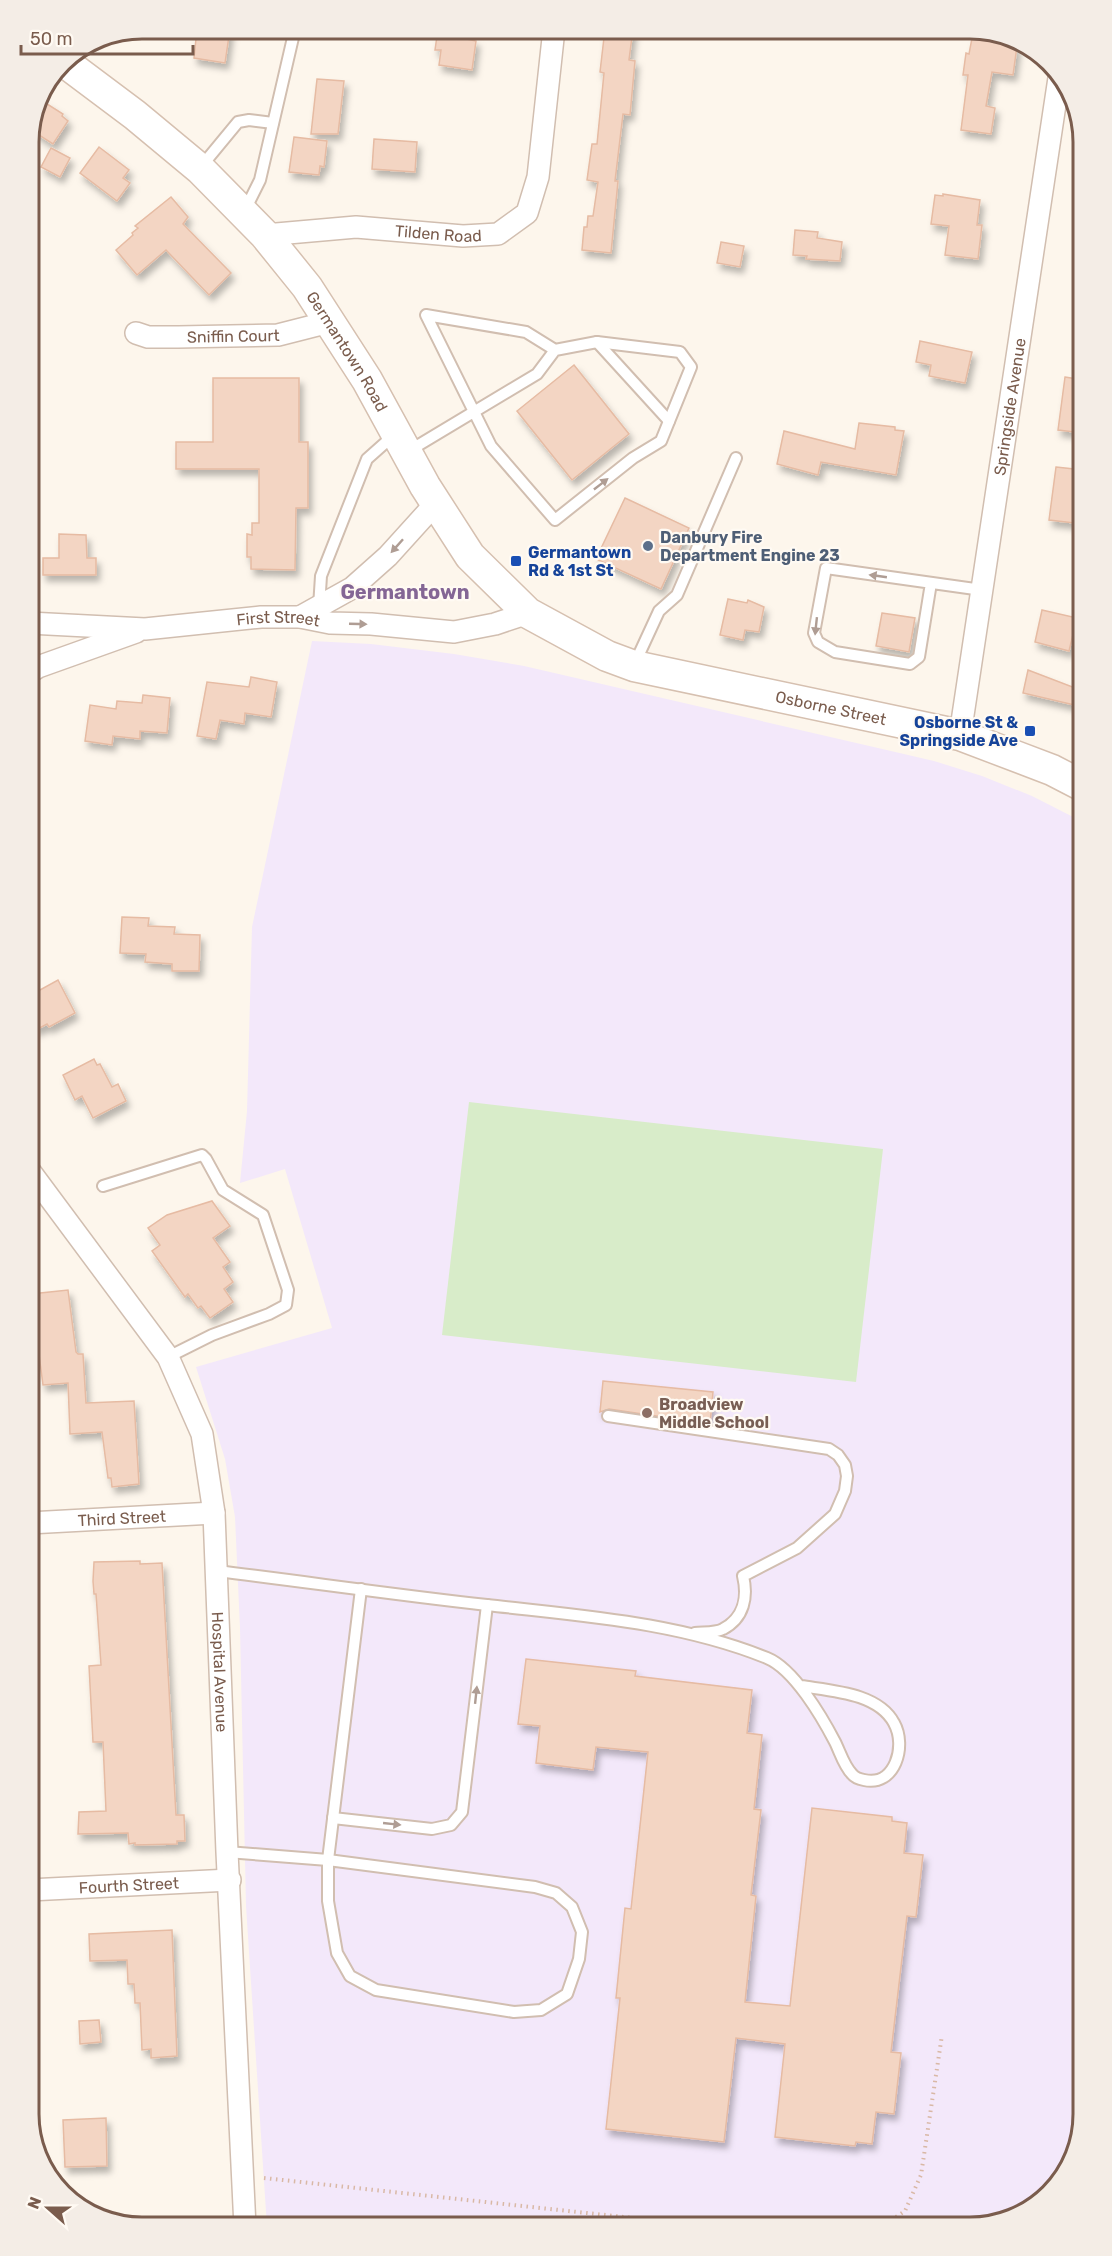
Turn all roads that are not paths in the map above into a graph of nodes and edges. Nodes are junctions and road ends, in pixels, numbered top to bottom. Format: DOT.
graph roads {
  1 [pos="292,39"];
  2 [pos="553,39"];
  3 [pos="72,67"];
  4 [pos="1057,88"];
  5 [pos="273,123"];
  6 [pos="200,169"];
  7 [pos="244,212"];
  8 [pos="265,235"];
  9 [pos="329,322"];
  10 [pos="136,333"];
  11 [pos="597,342"];
  12 [pos="555,350"];
  13 [pos="473,412"];
  14 [pos="669,421"];
  15 [pos="402,443"];
  16 [pos="736,458"];
  17 [pos="436,503"];
  18 [pos="931,583"];
  19 [pos="982,590"];
  20 [pos="319,607"];
  21 [pos="528,613"];
  22 [pos="300,617"];
  23 [pos="39,624"];
  24 [pos="145,629"];
  25 [pos="620,661"];
  26 [pos="39,668"];
  27 [pos="960,735"];
  28 [pos="1073,781"];
  29 [pos="39,1183"];
  30 [pos="104,1185"];
  31 [pos="168,1357"];
  32 [pos="609,1416"];
  33 [pos="214,1513"];
  34 [pos="39,1522"];
  35 [pos="217,1571"];
  36 [pos="361,1589"];
  37 [pos="487,1605"];
  38 [pos="692,1633"];
  39 [pos="801,1686"];
  40 [pos="333,1818"];
  41 [pos="227,1852"];
  42 [pos="328,1860"];
  43 [pos="230,1880"];
  44 [pos="39,1889"];
  45 [pos="245,2217"];
  1 -- 5 [label="lane"];
  2 -- 8 [label="street, Tilden Road"];
  3 -- 6 [label="main road, Germantown Road"];
  4 -- 19 [label="street, Springside Avenue"];
  5 -- 6 [label="lane"];
  5 -- 7 [label="lane"];
  6 -- 7 [label="main road, Germantown Road"];
  7 -- 8 [label="main road, Germantown Road"];
  8 -- 9 [label="main road, Germantown Road"];
  9 -- 10 [label="street, Sniffin Court"];
  9 -- 15 [label="main road, Germantown Road"];
  11 -- 12 [label="lane"];
  11 -- 14 [label="lane"];
  11 -- 14 [label="lane"];
  12 -- 13 [label="lane"];
  12 -- 13 [label="lane"];
  13 -- 14 [label="lane, one-way"];
  13 -- 15 [label="lane"];
  15 -- 17 [label="main road, Germantown Road"];
  15 -- 20 [label="lane"];
  16 -- 25 [label="lane"];
  17 -- 20 [label="street, one-way"];
  17 -- 21 [label="main road, Germantown Road"];
  18 -- 18 [label="lane, one-way"];
  18 -- 19 [label="lane"];
  19 -- 27 [label="street, Springside Avenue"];
  20 -- 22 [label="street"];
  22 -- 21 [label="street, First Street, one-way"];
  21 -- 25 [label="main road, Germantown Road"];
  22 -- 24 [label="street, First Street"];
  23 -- 24 [label="street, First Street"];
  24 -- 26 [label="street"];
  25 -- 27 [label="main road, Osborne Street"];
  27 -- 28 [label="main road, Osborne Street"];
  29 -- 31 [label="street, Hospital Avenue"];
  30 -- 31 [label="lane"];
  31 -- 33 [label="street, Hospital Avenue"];
  32 -- 38 [label="lane"];
  33 -- 34 [label="street, Third Street"];
  33 -- 35 [label="street, Hospital Avenue"];
  35 -- 36 [label="lane"];
  35 -- 41 [label="street, Hospital Avenue"];
  36 -- 37 [label="lane"];
  36 -- 40 [label="lane"];
  37 -- 38 [label="lane"];
  40 -- 37 [label="lane, one-way"];
  38 -- 39 [label="lane"];
  39 -- 39 [label="lane"];
  40 -- 42 [label="lane"];
  41 -- 42 [label="lane"];
  41 -- 43 [label="street, Hospital Avenue"];
  42 -- 42 [label="lane"];
  43 -- 44 [label="street, Fourth Street"];
  43 -- 45 [label="street, Hospital Avenue"];
}
